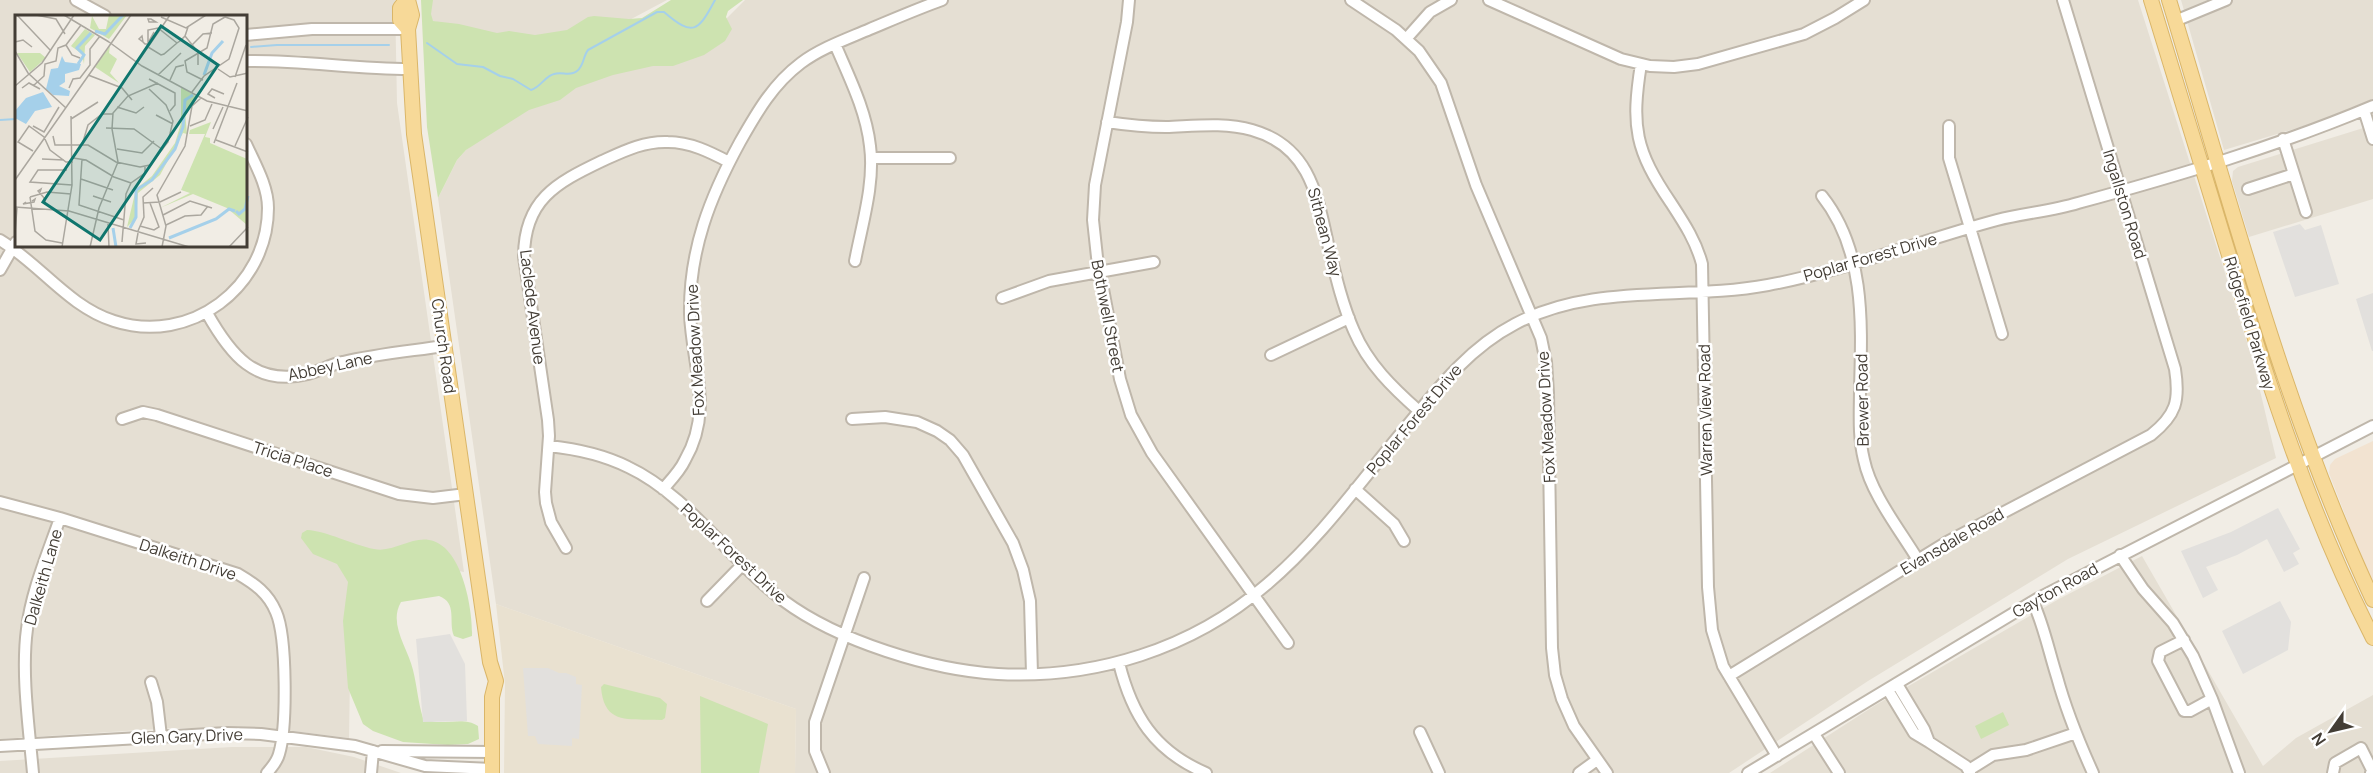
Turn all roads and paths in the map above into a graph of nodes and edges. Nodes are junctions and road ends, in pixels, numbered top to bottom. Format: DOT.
graph roads {
  1 [pos="76,0"];
  2 [pos="407,0"];
  3 [pos="942,0"];
  4 [pos="1129,0"];
  5 [pos="1351,0"];
  6 [pos="1451,0"];
  7 [pos="1489,0"];
  8 [pos="1864,0"];
  9 [pos="2063,0"];
  10 [pos="2151,0"];
  11 [pos="2169,0"];
  12 [pos="2226,0"];
  13 [pos="103,15"];
  14 [pos="2175,21"];
  15 [pos="408,29"];
  16 [pos="248,35"];
  17 [pos="1406,39"];
  18 [pos="836,44"];
  19 [pos="248,61"];
  20 [pos="1641,64"];
  21 [pos="409,69"];
  22 [pos="2368,108"];
  23 [pos="1107,122"];
  24 [pos="1949,126"];
  25 [pos="2283,139"];
  26 [pos="2373,140"];
  27 [pos="248,149"];
  28 [pos="871,158"];
  29 [pos="950,158"];
  30 [pos="2217,161"];
  31 [pos="729,162"];
  32 [pos="2202,165"];
  33 [pos="2294,174"];
  34 [pos="2248,189"];
  35 [pos="2121,191"];
  36 [pos="1822,196"];
  37 [pos="2306,212"];
  38 [pos="1970,228"];
  39 [pos="0,240"];
  40 [pos="15,245"];
  41 [pos="18,248"];
  42 [pos="855,261"];
  43 [pos="1154,262"];
  44 [pos="1853,262"];
  45 [pos="0,270"];
  46 [pos="1100,272"];
  47 [pos="1703,292"];
  48 [pos="1002,298"];
  49 [pos="207,313"];
  50 [pos="1533,315"];
  51 [pos="1349,318"];
  52 [pos="2002,334"];
  53 [pos="444,346"];
  54 [pos="1271,355"];
  55 [pos="2174,409"];
  56 [pos="1419,411"];
  57 [pos="852,418"];
  58 [pos="122,419"];
  59 [pos="2373,426"];
  60 [pos="549,446"];
  61 [pos="2311,457"];
  62 [pos="2296,464"];
  63 [pos="663,489"];
  64 [pos="1355,489"];
  65 [pos="466,494"];
  66 [pos="0,502"];
  67 [pos="60,518"];
  68 [pos="1404,541"];
  69 [pos="566,548"];
  70 [pos="2120,555"];
  71 [pos="1918,560"];
  72 [pos="742,565"];
  73 [pos="864,578"];
  74 [pos="1254,595"];
  75 [pos="2373,600"];
  76 [pos="707,602"];
  77 [pos="2033,602"];
  78 [pos="845,634"];
  79 [pos="2373,638"];
  80 [pos="2184,640"];
  81 [pos="1288,643"];
  82 [pos="1119,663"];
  83 [pos="1032,674"];
  84 [pos="1728,676"];
  85 [pos="151,682"];
  86 [pos="1893,687"];
  87 [pos="2212,699"];
  88 [pos="1420,732"];
  89 [pos="2076,733"];
  90 [pos="1814,734"];
  91 [pos="161,736"];
  92 [pos="283,737"];
  93 [pos="31,744"];
  94 [pos="0,746"];
  95 [pos="373,751"];
  96 [pos="493,752"];
  97 [pos="1777,756"];
  98 [pos="1597,760"];
  99 [pos="492,771"];
  100 [pos="1969,771"];
  101 [pos="33,773"];
  102 [pos="267,773"];
  103 [pos="371,773"];
  104 [pos="824,773"];
  105 [pos="1206,773"];
  106 [pos="1439,773"];
  107 [pos="1579,773"];
  108 [pos="1606,773"];
  109 [pos="1748,773"];
  110 [pos="1839,773"];
  111 [pos="2093,773"];
  112 [pos="2240,773"];
  113 [pos="2333,773"];
  114 [pos="2371,773"];
  1 -- 13 [label="street"];
  2 -- 15 [label="main road, Church Road"];
  3 -- 18 [label="street, Fox Meadow Drive"];
  4 -- 23 [label="street, Bothwell Street"];
  5 -- 17 [label="street, Fox Meadow Drive"];
  6 -- 17 [label="street"];
  7 -- 20 [label="street"];
  8 -- 20 [label="street"];
  9 -- 35 [label="street, Ingallston Road"];
  10 -- 32 [label="main road, Ridgefield Parkway"];
  11 -- 14 [label="main road, Ridgefield Parkway"];
  12 -- 14 [label="street"];
  14 -- 30 [label="main road, Ridgefield Parkway"];
  15 -- 16 [label="street"];
  15 -- 21 [label="main road, Church Road"];
  17 -- 50 [label="street, Fox Meadow Drive"];
  18 -- 28 [label="street"];
  18 -- 31 [label="street, Fox Meadow Drive"];
  19 -- 21 [label="street"];
  20 -- 47 [label="street, Warren View Road"];
  21 -- 53 [label="main road, Church Road"];
  22 -- 25 [label="street, Poplar Forest Drive"];
  22 -- 26 [label="street"];
  23 -- 46 [label="street, Bothwell Street"];
  23 -- 51 [label="street, Sithean Way"];
  24 -- 38 [label="street"];
  25 -- 30 [label="street, Poplar Forest Drive"];
  25 -- 33 [label="street"];
  27 -- 49 [label="street"];
  28 -- 29 [label="street"];
  28 -- 42 [label="street"];
  30 -- 32 [label="street, Poplar Forest Drive"];
  30 -- 61 [label="main road, Ridgefield Parkway"];
  31 -- 60 [label="street, Laclede Avenue"];
  31 -- 63 [label="street, Fox Meadow Drive"];
  32 -- 35 [label="street, Poplar Forest Drive"];
  32 -- 62 [label="main road, Ridgefield Parkway"];
  33 -- 34 [label="street"];
  33 -- 37 [label="street"];
  35 -- 38 [label="street, Poplar Forest Drive"];
  35 -- 55 [label="street, Ingallston Road"];
  36 -- 44 [label="street, Brewer Road"];
  38 -- 44 [label="street, Poplar Forest Drive"];
  38 -- 52 [label="street"];
  39 -- 40 [label="street"];
  40 -- 45 [label="street"];
  41 -- 49 [label="street"];
  43 -- 46 [label="street"];
  44 -- 47 [label="street, Poplar Forest Drive"];
  44 -- 71 [label="street, Brewer Road"];
  46 -- 48 [label="street"];
  46 -- 74 [label="street, Bothwell Street"];
  47 -- 50 [label="street, Poplar Forest Drive"];
  47 -- 84 [label="street, Warren View Road"];
  49 -- 53 [label="street, Abbey Lane"];
  50 -- 56 [label="street, Poplar Forest Drive"];
  50 -- 98 [label="street, Fox Meadow Drive"];
  51 -- 54 [label="street"];
  51 -- 56 [label="street, Sithean Way"];
  53 -- 65 [label="main road, Church Road"];
  55 -- 71 [label="street, Evansdale Road"];
  56 -- 64 [label="street, Poplar Forest Drive"];
  57 -- 83 [label="street"];
  58 -- 65 [label="street, Tricia Place"];
  59 -- 61 [label="street, Gayton Road"];
  60 -- 63 [label="street, Poplar Forest Drive"];
  60 -- 69 [label="street, Laclede Avenue"];
  61 -- 62 [label="street, Gayton Road"];
  61 -- 75 [label="main road, Ridgefield Parkway"];
  62 -- 70 [label="street, Gayton Road"];
  62 -- 79 [label="main road, Ridgefield Parkway"];
  63 -- 72 [label="street, Poplar Forest Drive"];
  64 -- 68 [label="street"];
  64 -- 74 [label="street, Poplar Forest Drive"];
  65 -- 96 [label="main road, Church Road"];
  66 -- 67 [label="street, Dalkeith Drive"];
  67 -- 92 [label="street, Dalkeith Drive"];
  67 -- 93 [label="street, Dalkeith Lane"];
  70 -- 77 [label="street, Gayton Road"];
  70 -- 80 [label="street"];
  71 -- 84 [label="street, Evansdale Road"];
  72 -- 76 [label="street"];
  72 -- 78 [label="street, Poplar Forest Drive"];
  73 -- 78 [label="street"];
  74 -- 81 [label="street, Bothwell Street"];
  74 -- 82 [label="street, Poplar Forest Drive"];
  77 -- 86 [label="street, Gayton Road"];
  77 -- 89 [label="street"];
  78 -- 83 [label="street, Poplar Forest Drive"];
  78 -- 104 [label="street"];
  80 -- 87 [label="street"];
  80 -- 87 [label="street"];
  82 -- 83 [label="street, Poplar Forest Drive"];
  82 -- 105 [label="street"];
  84 -- 97 [label="street, Warren View Road"];
  85 -- 91 [label="street"];
  86 -- 90 [label="street, Gayton Road"];
  86 -- 100 [label="street"];
  87 -- 112 [label="street"];
  88 -- 106 [label="street"];
  89 -- 100 [label="street"];
  89 -- 111 [label="street"];
  90 -- 97 [label="street, Gayton Road"];
  90 -- 110 [label="street"];
  91 -- 92 [label="street, Glen Gary Drive"];
  91 -- 93 [label="street, Glen Gary Drive"];
  92 -- 95 [label="street, Glen Gary Drive"];
  92 -- 102 [label="street, Dalkeith Drive"];
  93 -- 94 [label="street, Glen Gary Drive"];
  93 -- 101 [label="street, Dalkeith Lane"];
  95 -- 96 [label="street, Glen Gary Drive"];
  95 -- 99 [label="street, Glen Gary Drive"];
  95 -- 103 [label="street"];
  96 -- 99 [label="main road, Church Road"];
  97 -- 109 [label="street, Gayton Road"];
  98 -- 107 [label="street"];
  98 -- 108 [label="street, Fox Meadow Drive"];
  113 -- 114 [label="street"];
}
